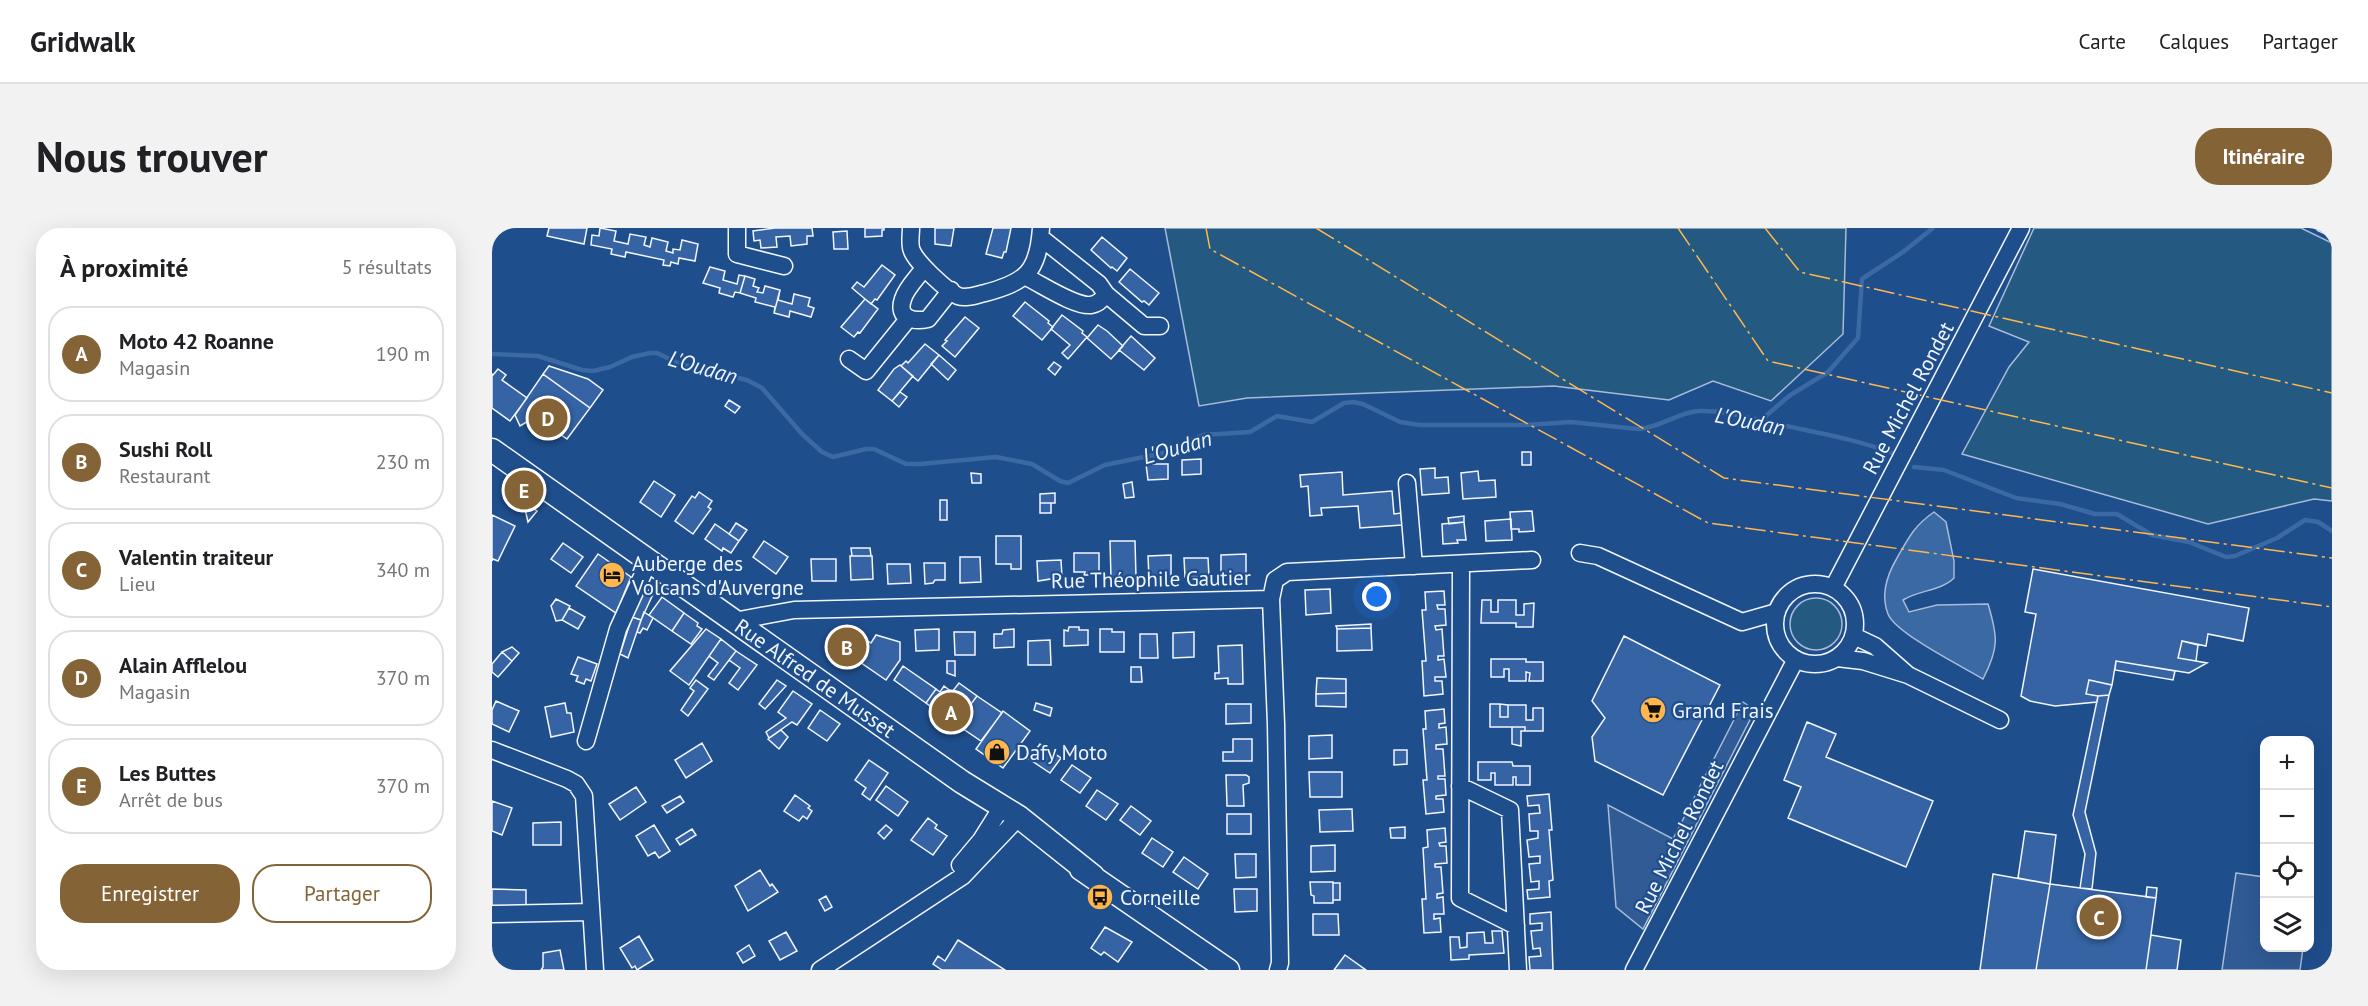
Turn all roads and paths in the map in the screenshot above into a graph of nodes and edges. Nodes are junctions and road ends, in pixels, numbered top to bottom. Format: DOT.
graph roads {
  1 [pos="737,228"];
  2 [pos="911,228"];
  3 [pos="2021,228"];
  4 [pos="1040,232"];
  5 [pos="784,266"];
  6 [pos="924,268"];
  7 [pos="1026,277"];
  8 [pos="951,290"];
  9 [pos="1106,294"];
  10 [pos="908,319"];
  11 [pos="1161,326"];
  12 [pos="849,359"];
  13 [pos="492,450"];
  14 [pos="1407,483"];
  15 [pos="1580,553"];
  16 [pos="1532,560"];
  17 [pos="649,561"];
  18 [pos="1461,564"];
  19 [pos="1414,566"];
  20 [pos="1833,588"];
  21 [pos="1271,600"];
  22 [pos="1777,612"];
  23 [pos="734,621"];
  24 [pos="1854,636"];
  25 [pos="1837,658"];
  26 [pos="1796,659"];
  27 [pos="1908,675"];
  28 [pos="2000,720"];
  29 [pos="586,741"];
  30 [pos="492,750"];
  31 [pos="1460,786"];
  32 [pos="1007,816"];
  33 [pos="591,912"];
  34 [pos="492,914"];
  35 [pos="1516,926"];
  36 [pos="595,970"];
  37 [pos="820,970"];
  38 [pos="1228,970"];
  39 [pos="1278,970"];
  40 [pos="1518,970"];
  41 [pos="1634,970"];
  1 -- 5 [label="street"];
  2 -- 6 [label="street"];
  3 -- 20 [label="street, Rue Michel Rondet"];
  4 -- 7 [label="street"];
  4 -- 9 [label="street"];
  6 -- 8 [label="street"];
  6 -- 10 [label="street"];
  7 -- 8 [label="street"];
  7 -- 9 [label="street"];
  8 -- 10 [label="street"];
  9 -- 11 [label="street"];
  10 -- 12 [label="street"];
  13 -- 17 [label="main road, Rue Alfred de Musset"];
  14 -- 19 [label="street"];
  15 -- 22 [label="street"];
  16 -- 18 [label="street"];
  17 -- 23 [label="main road, Rue Alfred de Musset"];
  17 -- 29 [label="street"];
  18 -- 19 [label="street"];
  18 -- 31 [label="street"];
  19 -- 21 [label="street"];
  20 -- 22 [label="street"];
  20 -- 24 [label="street"];
  21 -- 23 [label="street, Rue Théophile Gautier"];
  21 -- 39 [label="street, Rue Théophile Gautier"];
  22 -- 26 [label="street"];
  23 -- 32 [label="main road, Rue Alfred de Musset"];
  24 -- 25 [label="street"];
  24 -- 27 [label="street"];
  25 -- 26 [label="street"];
  25 -- 27 [label="street"];
  26 -- 41 [label="street, Rue Michel Rondet"];
  27 -- 28 [label="street"];
  30 -- 33 [label="street"];
  31 -- 35 [label="street"];
  31 -- 35 [label="street"];
  32 -- 37 [label="street"];
  32 -- 38 [label="main road, Rue Alfred de Musset"];
  33 -- 34 [label="street"];
  33 -- 36 [label="street"];
  35 -- 40 [label="street"];
}
